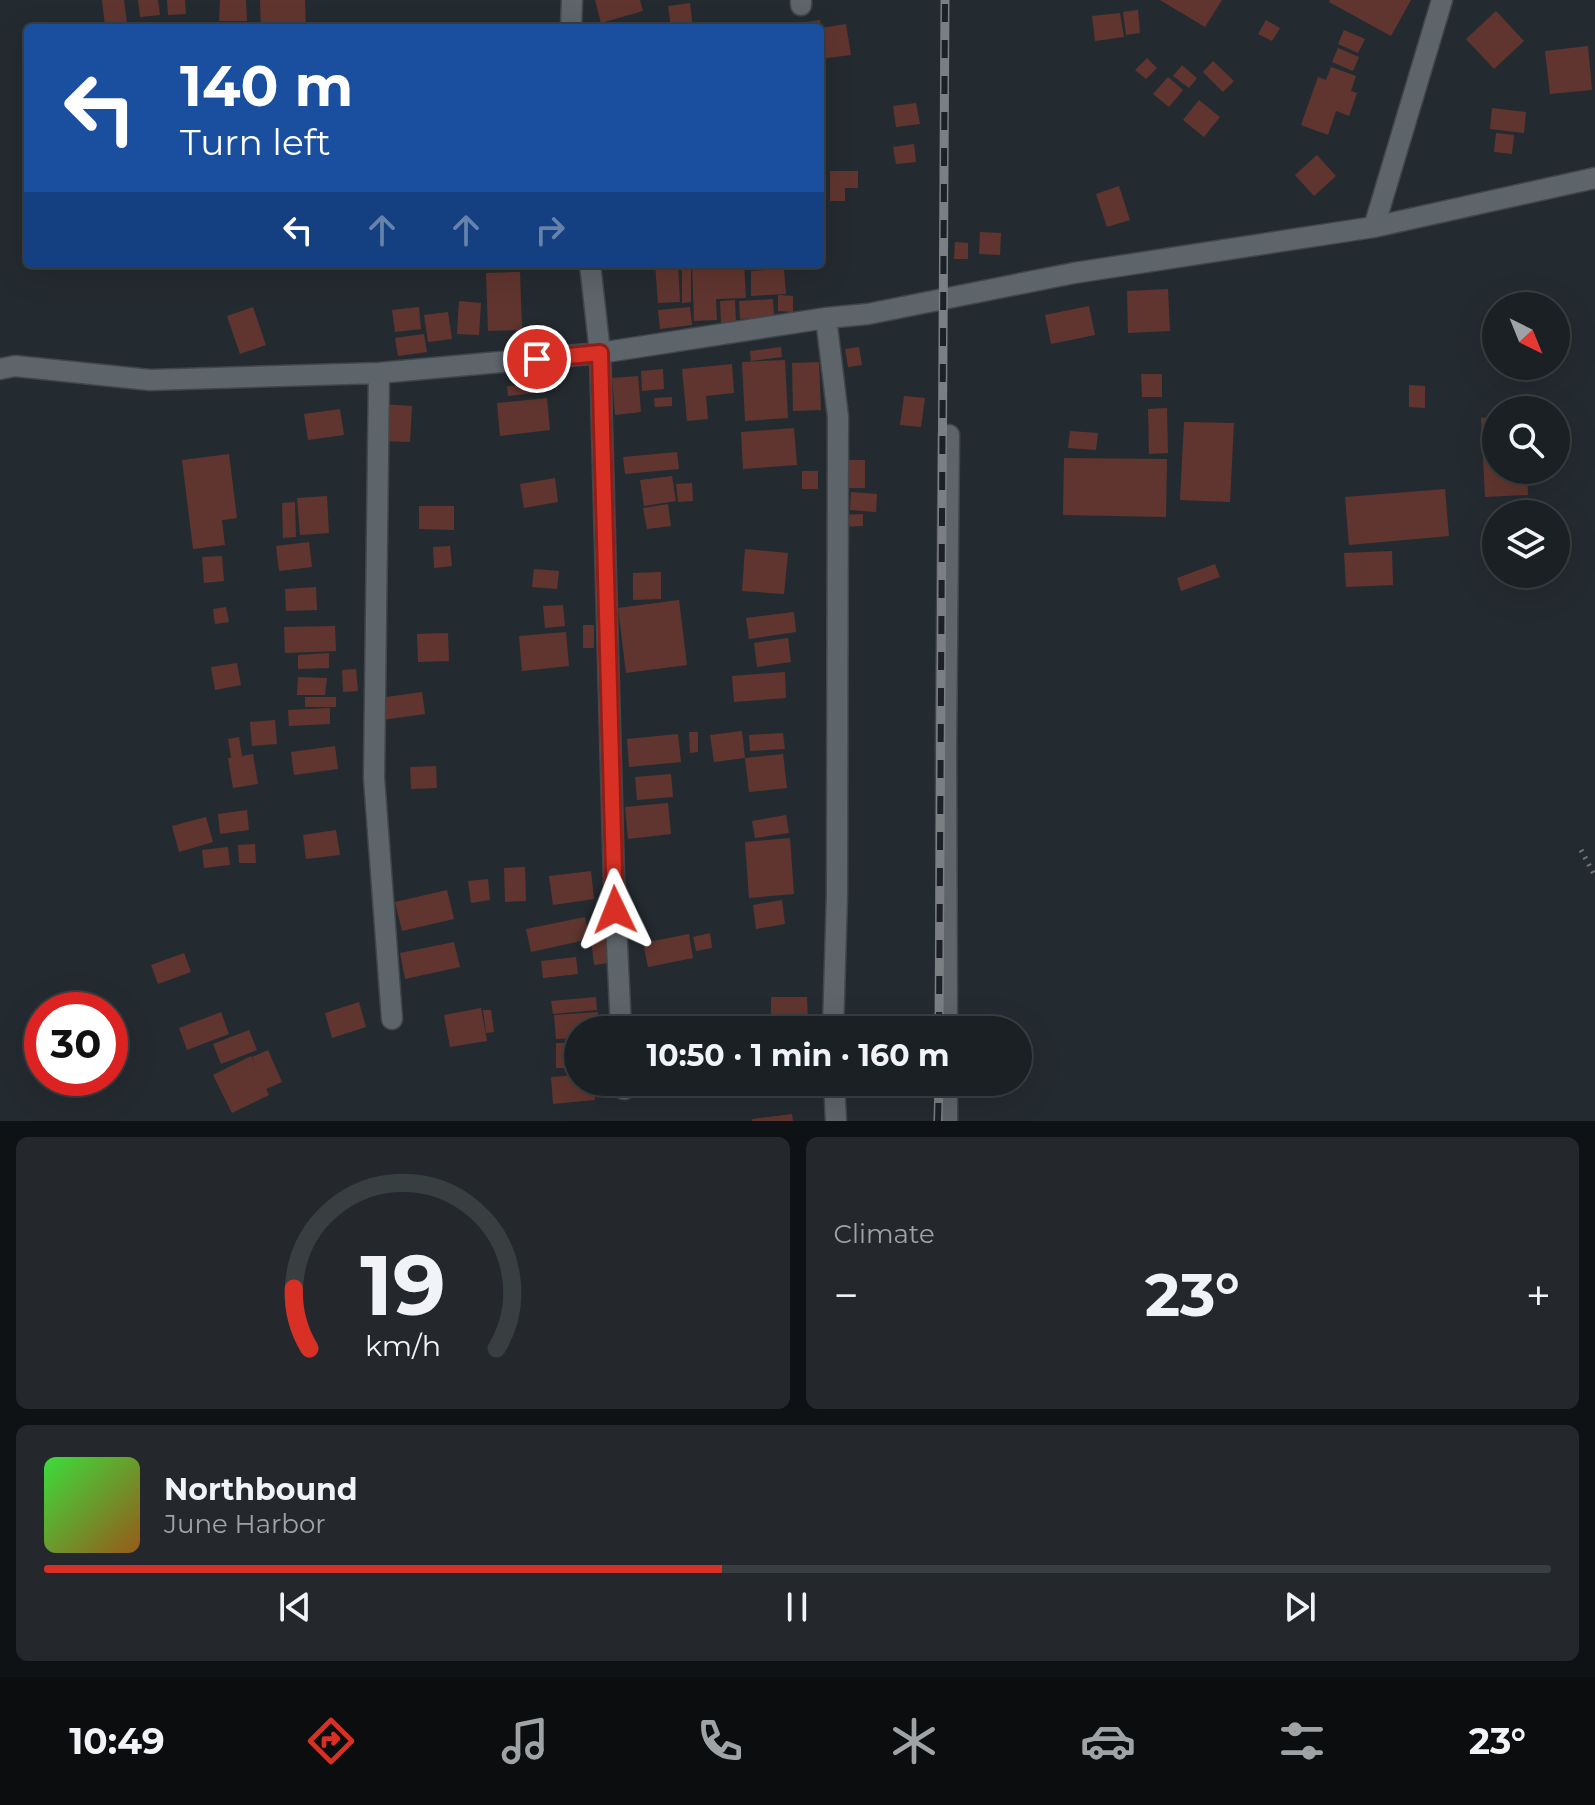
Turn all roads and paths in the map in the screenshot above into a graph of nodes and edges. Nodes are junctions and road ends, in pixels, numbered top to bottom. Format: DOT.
graph roads {
  1 [pos="572,0"];
  2 [pos="1442,0"];
  3 [pos="571,24"];
  4 [pos="1595,178"];
  5 [pos="1374,227"];
  6 [pos="590,268"];
  7 [pos="826,318"];
  8 [pos="600,353"];
  9 [pos="0,369"];
  10 [pos="379,373"];
  11 [pos="949,435"];
  12 [pos="1581,850"];
  13 [pos="1595,876"];
  14 [pos="620,1016"];
  15 [pos="833,1016"];
  16 [pos="947,1016"];
  17 [pos="392,1019"];
  18 [pos="835,1096"];
  19 [pos="947,1096"];
  20 [pos="836,1121"];
  21 [pos="947,1121"];
  1 -- 3 [label="street"];
  2 -- 5 [label="street"];
  4 -- 5 [label="street"];
  5 -- 7 [label="street"];
  6 -- 8 [label="street"];
  7 -- 8 [label="street"];
  7 -- 15 [label="street"];
  8 -- 10 [label="street"];
  8 -- 14 [label="street"];
  9 -- 10 [label="street"];
  10 -- 17 [label="street"];
  11 -- 16 [label="street"];
  12 -- 13 [label="path"];
  18 -- 20 [label="street"];
  19 -- 21 [label="street"];
}
